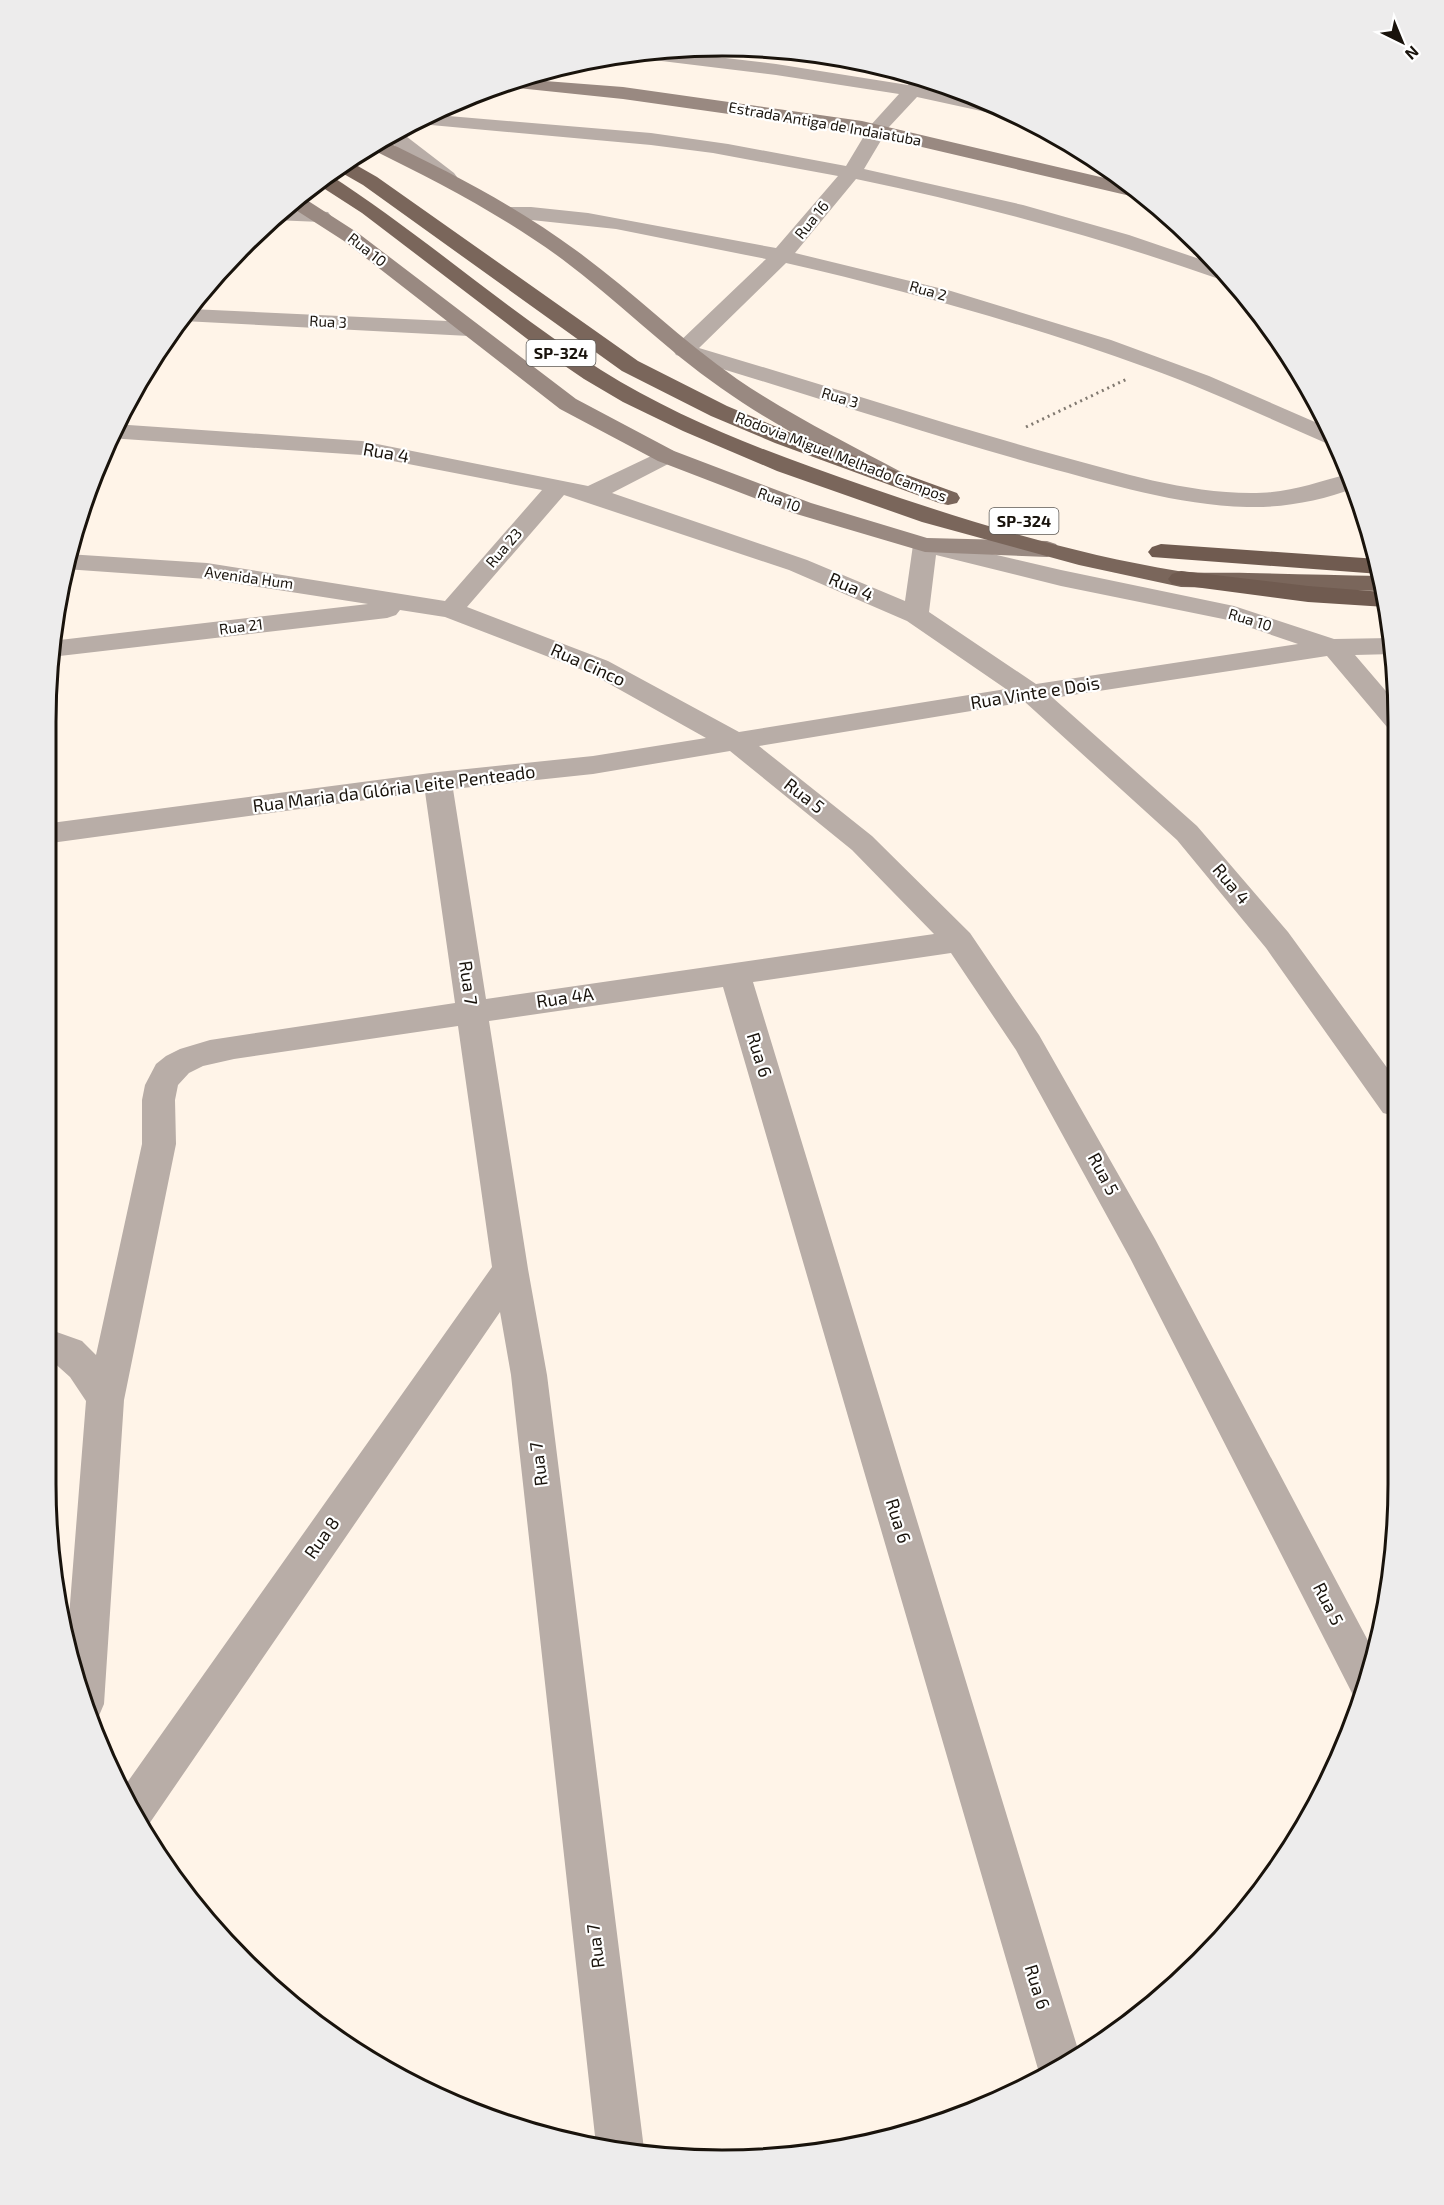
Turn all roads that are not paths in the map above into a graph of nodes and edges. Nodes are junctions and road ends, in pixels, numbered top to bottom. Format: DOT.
graph roads {
  1 [pos="673,57"];
  2 [pos="527,85"];
  3 [pos="917,85"];
  4 [pos="918,85"];
  5 [pos="435,120"];
  6 [pos="877,130"];
  7 [pos="398,140"];
  8 [pos="384,148"];
  9 [pos="350,170"];
  10 [pos="851,172"];
  11 [pos="447,177"];
  12 [pos="330,184"];
  13 [pos="1119,187"];
  14 [pos="302,205"];
  15 [pos="503,211"];
  16 [pos="290,215"];
  17 [pos="321,216"];
  18 [pos="783,255"];
  19 [pos="1211,270"];
  20 [pos="194,315"];
  21 [pos="469,329"];
  22 [pos="684,350"];
  23 [pos="122,432"];
  24 [pos="1323,434"];
  25 [pos="666,456"];
  26 [pos="1344,483"];
  27 [pos="908,485"];
  28 [pos="558,486"];
  29 [pos="591,494"];
  30 [pos="926,545"];
  31 [pos="1047,549"];
  32 [pos="1161,552"];
  33 [pos="75,562"];
  34 [pos="1370,566"];
  35 [pos="1181,579"];
  36 [pos="1296,582"];
  37 [pos="1374,584"];
  38 [pos="1377,599"];
  39 [pos="441,607"];
  40 [pos="916,615"];
  41 [pos="1384,646"];
  42 [pos="1334,647"];
  43 [pos="60,648"];
  44 [pos="1031,693"];
  45 [pos="1388,710"];
  46 [pos="737,743"];
  47 [pos="438,781"];
  48 [pos="56,832"];
  49 [pos="959,941"];
  50 [pos="735,973"];
  51 [pos="472,1011"];
  52 [pos="1388,1094"];
  53 [pos="510,1269"];
  54 [pos="56,1346"];
  55 [pos="105,1400"];
  56 [pos="76,1631"];
  57 [pos="78,1656"];
  58 [pos="1362,1669"];
  59 [pos="138,1803"];
  60 [pos="1058,2058"];
  61 [pos="619,2141"];
  1 -- 3 [label="street"];
  2 -- 6 [label="main road, Estrada Antiga de Indaiatuba"];
  4 -- 6 [label="street, Rua 16"];
  5 -- 10 [label="street"];
  6 -- 10 [label="street, Rua 16"];
  6 -- 13 [label="main road, Estrada Antiga de Indaiatuba"];
  7 -- 11 [label="street, Rua 3"];
  8 -- 11 [label="main road"];
  9 -- 27 [label="highway, Rodovia Miguel Melhado Campos / SP-324"];
  10 -- 18 [label="street, Rua 16"];
  10 -- 19 [label="street"];
  11 -- 15 [label="main road, Rua 3"];
  12 -- 31 [label="highway, Rodovia Miguel Melhado Campos / SP-324"];
  14 -- 17 [label="main road, Rua 10 / SP-324"];
  15 -- 18 [label="street, Rua 2"];
  15 -- 22 [label="main road, Rua 3"];
  16 -- 17 [label="street"];
  17 -- 21 [label="main road, Rua 10 / SP-324"];
  18 -- 22 [label="street, Rua 16"];
  18 -- 24 [label="street, Rua 2"];
  20 -- 21 [label="street, Rua 3"];
  21 -- 25 [label="main road, Rua 10 / SP-324"];
  22 -- 26 [label="street, Rua 3"];
  22 -- 27 [label="main road"];
  23 -- 28 [label="street, Rua 4"];
  25 -- 29 [label="street"];
  25 -- 30 [label="main road, Rua 10 / SP-324"];
  27 -- 32 [label="highway, Rodovia Miguel Melhado Campos / SP-324"];
  28 -- 29 [label="street, Rua 4"];
  28 -- 39 [label="street, Rua 23"];
  29 -- 40 [label="street, Rua 4"];
  30 -- 31 [label="main road"];
  30 -- 40 [label="street"];
  30 -- 42 [label="street, Rua 10"];
  31 -- 35 [label="highway, Rodovia Miguel Melhado Campos / SP-324"];
  32 -- 34 [label="highway"];
  32 -- 36 [label="highway, Rodovia Miguel Melhado Campos / SP-324"];
  33 -- 39 [label="street, Avenida Hum"];
  35 -- 36 [label="highway, Rodovia Miguel Melhado Campos / SP-324"];
  35 -- 38 [label="highway"];
  36 -- 37 [label="highway, Rodovia Miguel Melhado Campos / SP-324"];
  39 -- 43 [label="street, Rua 21"];
  39 -- 46 [label="street, Rua Cinco"];
  40 -- 44 [label="street, Rua 4"];
  41 -- 42 [label="street"];
  42 -- 44 [label="street, Rua Vinte e Dois"];
  42 -- 45 [label="street"];
  44 -- 46 [label="street, Rua Vinte e Dois"];
  44 -- 52 [label="street, Rua 4"];
  46 -- 47 [label="street, Rua Maria da Glória Leite Penteado"];
  46 -- 49 [label="street, Rua 5"];
  47 -- 48 [label="street, Rua Maria da Glória Leite Penteado"];
  47 -- 51 [label="street, Rua 7"];
  49 -- 50 [label="street, Rua 4A"];
  49 -- 58 [label="street, Rua 5"];
  50 -- 51 [label="street, Rua 4A"];
  50 -- 60 [label="street, Rua 6"];
  51 -- 53 [label="street, Rua 7"];
  51 -- 55 [label="street, Rua 4A"];
  53 -- 59 [label="street, Rua 8"];
  53 -- 61 [label="street, Rua 7"];
  54 -- 55 [label="street"];
  55 -- 56 [label="street"];
  56 -- 57 [label="street"];
}
